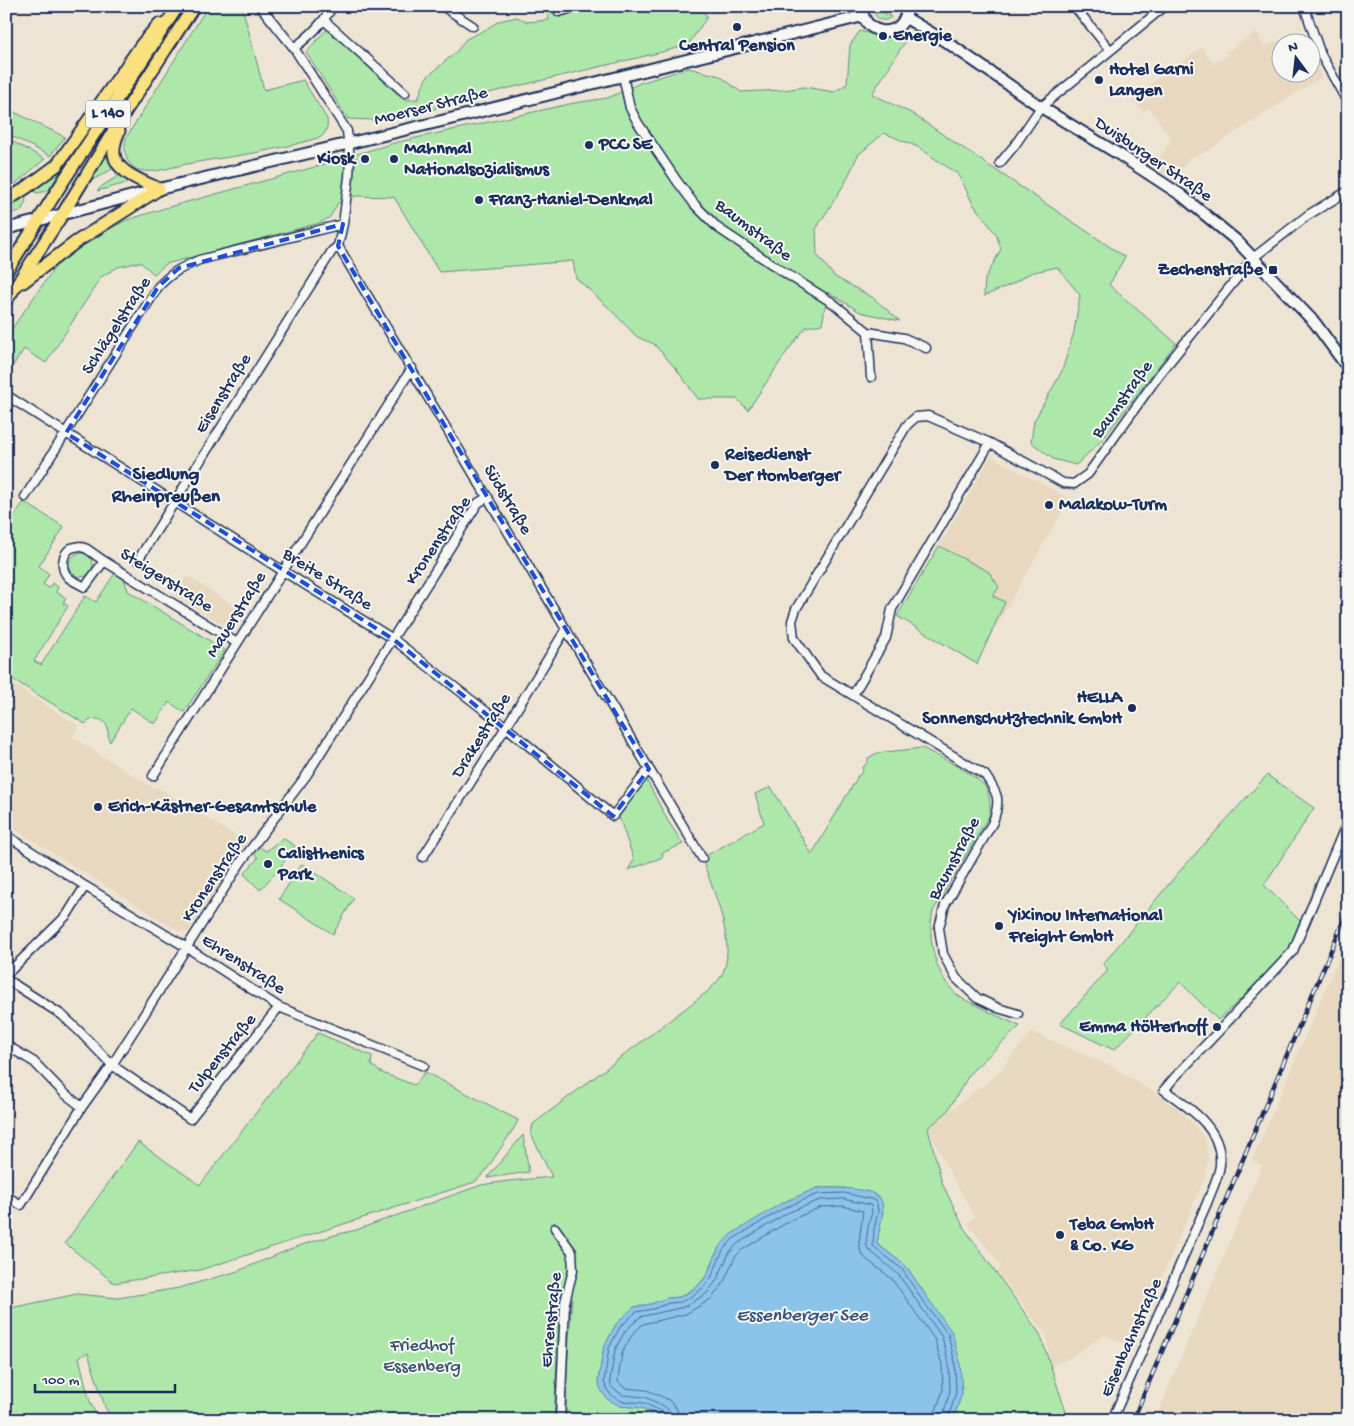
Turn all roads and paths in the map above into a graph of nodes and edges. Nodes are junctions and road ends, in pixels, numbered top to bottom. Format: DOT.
graph roads {
  1 [pos="177,6"];
  2 [pos="194,6"];
  3 [pos="260,6"];
  4 [pos="333,6"];
  5 [pos="442,6"];
  6 [pos="580,6"];
  7 [pos="907,6"];
  8 [pos="1074,6"];
  9 [pos="1166,6"];
  10 [pos="1304,6"];
  11 [pos="558,9"];
  12 [pos="863,11"];
  13 [pos="906,18"];
  14 [pos="325,21"];
  15 [pos="473,26"];
  16 [pos="294,48"];
  17 [pos="1110,50"];
  18 [pos="623,76"];
  19 [pos="405,93"];
  20 [pos="1348,104"];
  21 [pos="1041,107"];
  22 [pos="125,112"];
  23 [pos="349,143"];
  24 [pos="1000,163"];
  25 [pos="159,189"];
  26 [pos="1348,191"];
  27 [pos="6,201"];
  28 [pos="62,215"];
  29 [pos="38,221"];
  30 [pos="343,224"];
  31 [pos="6,230"];
  32 [pos="338,246"];
  33 [pos="1254,258"];
  34 [pos="6,272"];
  35 [pos="17,286"];
  36 [pos="6,301"];
  37 [pos="868,332"];
  38 [pos="926,348"];
  39 [pos="412,368"];
  40 [pos="1348,368"];
  41 [pos="871,377"];
  42 [pos="6,395"];
  43 [pos="66,432"];
  44 [pos="990,443"];
  45 [pos="25,496"];
  46 [pos="488,498"];
  47 [pos="174,501"];
  48 [pos="138,560"];
  49 [pos="104,561"];
  50 [pos="283,571"];
  51 [pos="566,629"];
  52 [pos="393,639"];
  53 [pos="237,644"];
  54 [pos="853,695"];
  55 [pos="506,726"];
  56 [pos="650,769"];
  57 [pos="153,776"];
  58 [pos="1348,820"];
  59 [pos="6,835"];
  60 [pos="424,858"];
  61 [pos="702,858"];
  62 [pos="85,886"];
  63 [pos="186,947"];
  64 [pos="8,970"];
  65 [pos="6,979"];
  66 [pos="279,1007"];
  67 [pos="1018,1014"];
  68 [pos="6,1044"];
  69 [pos="112,1065"];
  70 [pos="424,1066"];
  71 [pos="82,1107"];
  72 [pos="6,1196"];
  73 [pos="555,1228"];
  74 [pos="560,1420"];
  75 [pos="1112,1420"];
  1 -- 27 [label="main road"];
  1 -- 29 [label="main road, L 140"];
  2 -- 22 [label="main road, L 140"];
  3 -- 16 [label="street"];
  4 -- 14 [label="street"];
  5 -- 15 [label="street"];
  6 -- 11 [label="street"];
  7 -- 13 [label="main road"];
  8 -- 17 [label="street"];
  9 -- 17 [label="street"];
  10 -- 20 [label="street"];
  12 -- 13 [label="main road, Moerser Straße"];
  12 -- 18 [label="main road, Moerser Straße"];
  13 -- 21 [label="main road, Duisburger Straße"];
  14 -- 16 [label="street"];
  14 -- 19 [label="street"];
  16 -- 23 [label="street"];
  17 -- 21 [label="street"];
  18 -- 23 [label="main road, Moerser Straße"];
  18 -- 37 [label="street, Baumstraße"];
  21 -- 24 [label="street"];
  21 -- 33 [label="main road, Duisburger Straße"];
  22 -- 25 [label="main road"];
  22 -- 28 [label="main road, L 140"];
  23 -- 25 [label="main road, Moerser Straße"];
  23 -- 30 [label="street"];
  25 -- 28 [label="main road, Moerser Straße"];
  25 -- 35 [label="main road"];
  26 -- 33 [label="street"];
  28 -- 29 [label="main road, Moerser Straße"];
  28 -- 35 [label="main road, L 140"];
  29 -- 31 [label="main road, Moerser Straße"];
  29 -- 34 [label="main road, L 140"];
  30 -- 32 [label="street"];
  30 -- 43 [label="street, Schlägelstraße"];
  32 -- 39 [label="street, Südstraße"];
  32 -- 47 [label="street, Eisenstraße"];
  33 -- 40 [label="main road, Duisburger Straße"];
  33 -- 44 [label="street, Baumstraße"];
  35 -- 36 [label="main road, L 140"];
  37 -- 38 [label="street"];
  37 -- 41 [label="street"];
  39 -- 46 [label="street, Südstraße"];
  39 -- 50 [label="street, Mauerstraße"];
  42 -- 43 [label="street, Breite Straße"];
  43 -- 45 [label="street, Schlägelstraße"];
  43 -- 47 [label="street, Breite Straße"];
  44 -- 54 [label="street"];
  44 -- 54 [label="street, Baumstraße"];
  46 -- 51 [label="street, Südstraße"];
  46 -- 52 [label="street, Kronenstraße"];
  47 -- 48 [label="street, Eisenstraße"];
  47 -- 50 [label="street, Breite Straße"];
  49 -- 49 [label="street, Steigerstraße"];
  49 -- 53 [label="street, Steigerstraße"];
  50 -- 52 [label="street, Breite Straße"];
  50 -- 53 [label="street, Mauerstraße"];
  51 -- 55 [label="street, Drakestraße"];
  51 -- 56 [label="street, Südstraße"];
  52 -- 55 [label="street, Breite Straße"];
  52 -- 63 [label="street, Kronenstraße"];
  53 -- 57 [label="street, Mauerstraße"];
  54 -- 67 [label="street, Baumstraße"];
  55 -- 56 [label="street, Breite Straße"];
  55 -- 60 [label="street, Drakestraße"];
  56 -- 61 [label="street, Südstraße"];
  58 -- 75 [label="street, Eisenbahnstraße"];
  59 -- 62 [label="street, Ehrenstraße"];
  62 -- 63 [label="street, Ehrenstraße"];
  62 -- 64 [label="street"];
  63 -- 66 [label="street, Ehrenstraße"];
  63 -- 69 [label="street, Kronenstraße"];
  65 -- 69 [label="street"];
  66 -- 69 [label="street, Tulpenstraße"];
  66 -- 70 [label="street, Ehrenstraße"];
  68 -- 71 [label="street"];
  69 -- 71 [label="street, Kronenstraße"];
  71 -- 72 [label="street, Kronenstraße"];
  73 -- 74 [label="street, Ehrenstraße"];
}
